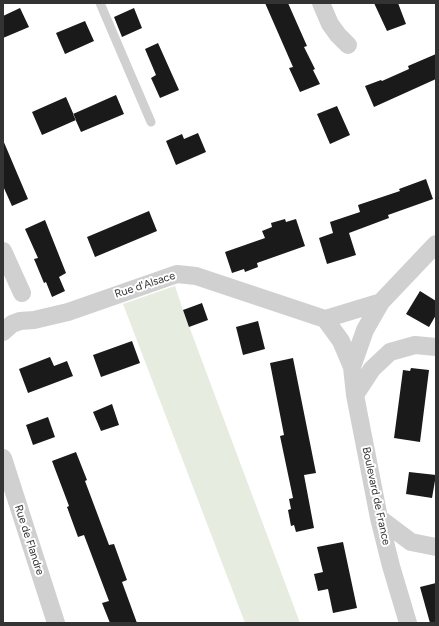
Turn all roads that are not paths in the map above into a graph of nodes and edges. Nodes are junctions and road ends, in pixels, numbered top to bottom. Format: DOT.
graph roads {
  1 [pos="100,3"];
  2 [pos="322,3"];
  3 [pos="348,45"];
  4 [pos="151,122"];
  5 [pos="436,244"];
  6 [pos="3,251"];
  7 [pos="22,293"];
  8 [pos="381,302"];
  9 [pos="325,319"];
  10 [pos="3,332"];
  11 [pos="436,347"];
  12 [pos="352,367"];
  13 [pos="355,395"];
  14 [pos="3,458"];
  15 [pos="379,518"];
  16 [pos="436,547"];
  17 [pos="56,623"];
  18 [pos="408,623"];
  1 -- 4 [label="lane"];
  2 -- 3 [label="street"];
  5 -- 8 [label="street, Boulevard de France"];
  6 -- 7 [label="street"];
  8 -- 9 [label="street"];
  8 -- 12 [label="street, Boulevard de France"];
  9 -- 10 [label="street, Rue d'Alsace"];
  9 -- 12 [label="street, Boulevard de France"];
  11 -- 13 [label="street"];
  12 -- 13 [label="street, Boulevard de France"];
  13 -- 15 [label="street, Boulevard de France"];
  14 -- 17 [label="street, Rue de Flandre"];
  15 -- 16 [label="street"];
  15 -- 18 [label="street, Boulevard de France"];
}
